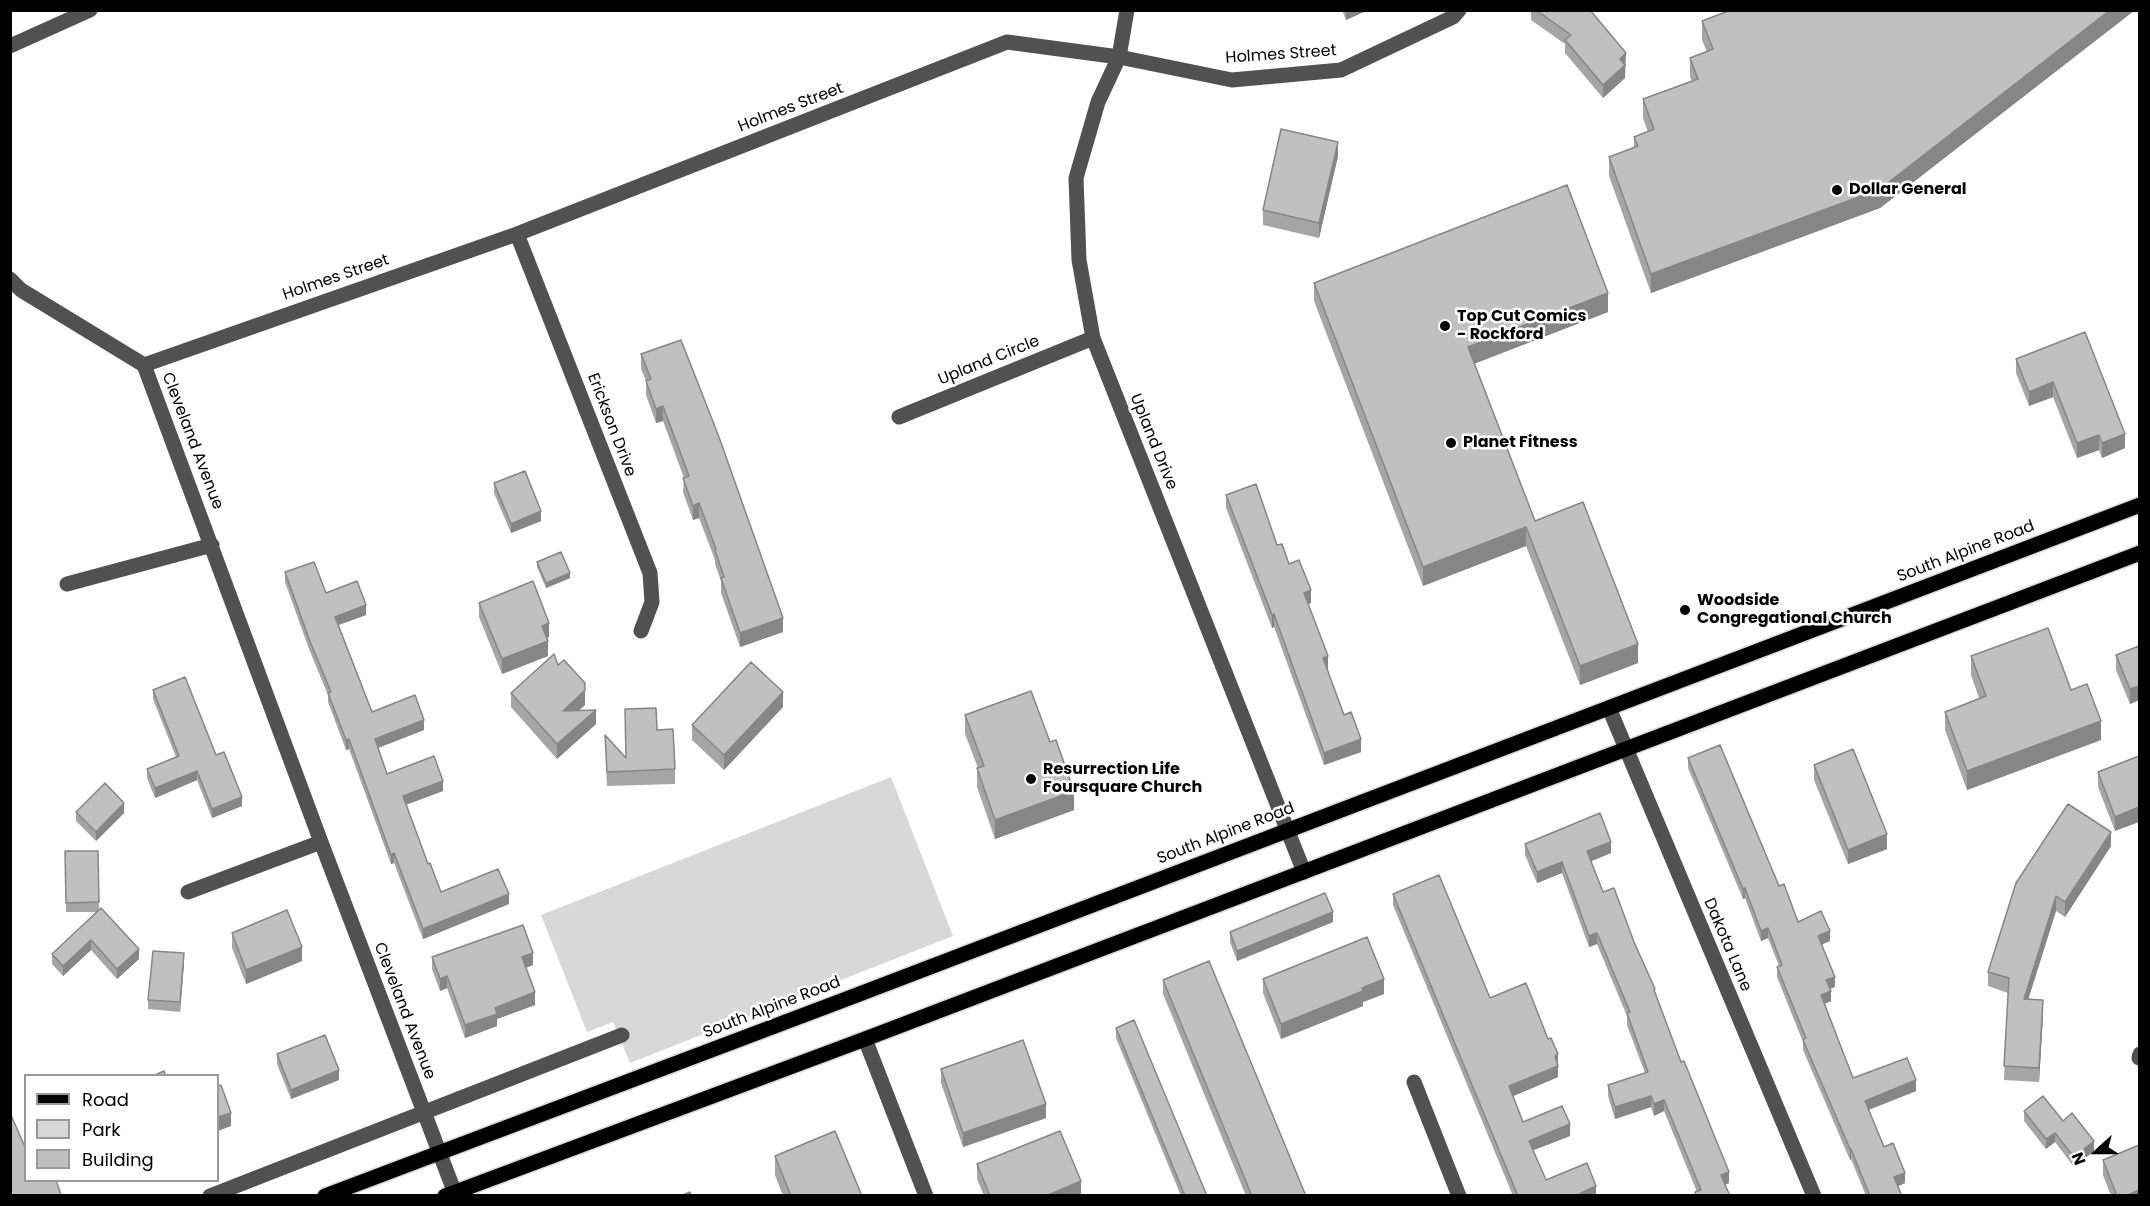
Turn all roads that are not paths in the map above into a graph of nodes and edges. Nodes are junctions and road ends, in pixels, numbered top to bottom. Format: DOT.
graph roads {
  1 [pos="90,10"];
  2 [pos="1127,10"];
  3 [pos="1459,10"];
  4 [pos="10,46"];
  5 [pos="1119,57"];
  6 [pos="518,234"];
  7 [pos="10,279"];
  8 [pos="1093,338"];
  9 [pos="144,365"];
  10 [pos="899,417"];
  11 [pos="2139,505"];
  12 [pos="212,545"];
  13 [pos="2139,553"];
  14 [pos="67,584"];
  15 [pos="641,631"];
  16 [pos="1609,708"];
  17 [pos="1626,748"];
  18 [pos="1289,830"];
  19 [pos="321,842"];
  20 [pos="1305,872"];
  21 [pos="188,892"];
  22 [pos="622,1035"];
  23 [pos="865,1039"];
  24 [pos="1414,1082"];
  25 [pos="424,1113"];
  26 [pos="439,1152"];
  27 [pos="452,1194"];
  28 [pos="210,1196"];
  29 [pos="325,1196"];
  30 [pos="926,1196"];
  31 [pos="1459,1196"];
  32 [pos="1814,1196"];
  1 -- 4 [label="street"];
  2 -- 5 [label="street, Upland Drive"];
  3 -- 5 [label="street, Holmes Street"];
  5 -- 6 [label="street, Holmes Street"];
  5 -- 8 [label="street, Upland Drive"];
  6 -- 9 [label="street, Holmes Street"];
  6 -- 15 [label="street, Erickson Drive"];
  7 -- 9 [label="street, Cleveland Avenue"];
  8 -- 10 [label="street, Upland Circle"];
  8 -- 18 [label="street, Upland Drive"];
  9 -- 12 [label="street, Cleveland Avenue"];
  11 -- 16 [label="main road, South Alpine Road"];
  12 -- 14 [label="street"];
  12 -- 19 [label="street, Cleveland Avenue"];
  13 -- 17 [label="main road"];
  16 -- 17 [label="street, Dakota Lane"];
  16 -- 18 [label="main road, South Alpine Road"];
  17 -- 20 [label="main road"];
  17 -- 32 [label="street, Dakota Lane"];
  18 -- 20 [label="street, Upland Drive"];
  18 -- 26 [label="main road, South Alpine Road"];
  19 -- 21 [label="street"];
  19 -- 25 [label="street, Cleveland Avenue"];
  20 -- 23 [label="main road"];
  22 -- 25 [label="street"];
  23 -- 27 [label="main road"];
  23 -- 30 [label="street"];
  24 -- 31 [label="street"];
  25 -- 26 [label="street, Cleveland Avenue"];
  25 -- 28 [label="street"];
  26 -- 27 [label="street, Cleveland Avenue"];
  26 -- 29 [label="main road, South Alpine Road"];
}
